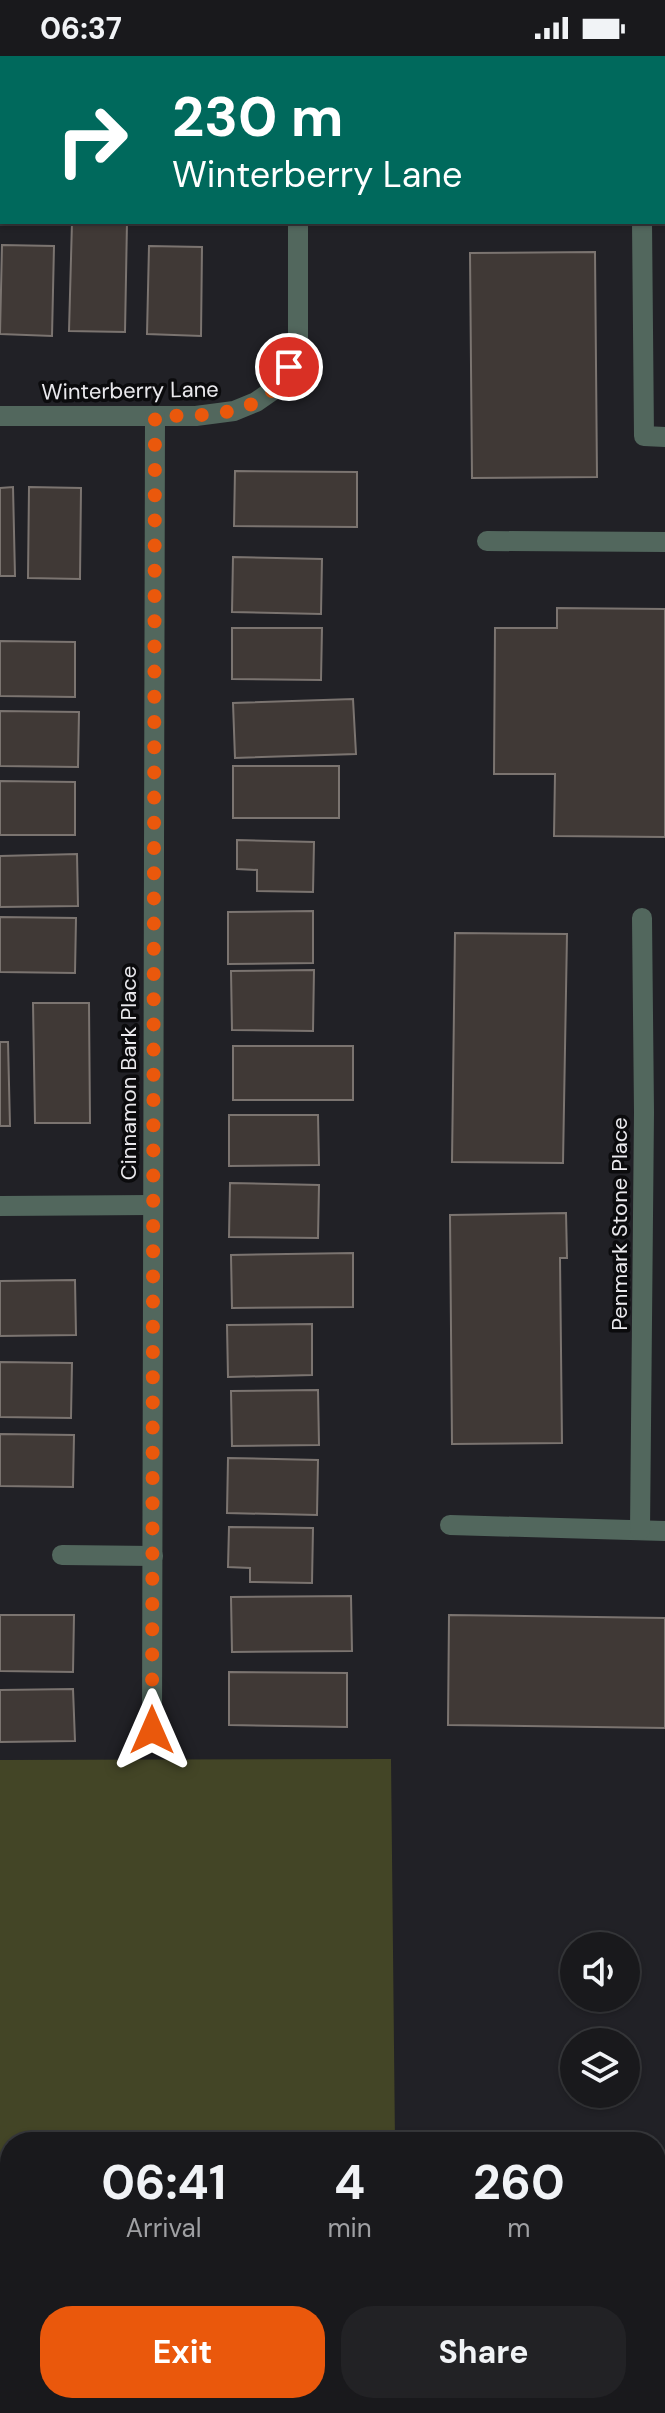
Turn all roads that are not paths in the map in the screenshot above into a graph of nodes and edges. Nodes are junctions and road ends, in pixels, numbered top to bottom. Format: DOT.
graph roads {
  1 [pos="298,224"];
  2 [pos="642,224"];
  3 [pos="0,416"];
  4 [pos="155,416"];
  5 [pos="665,437"];
  6 [pos="487,541"];
  7 [pos="665,542"];
  8 [pos="642,918"];
  9 [pos="644,1112"];
  10 [pos="665,1112"];
  11 [pos="152,1205"];
  12 [pos="0,1206"];
  13 [pos="450,1525"];
  14 [pos="640,1530"];
  15 [pos="665,1531"];
  16 [pos="62,1555"];
  17 [pos="153,1556"];
  18 [pos="152,1730"];
  1 -- 4 [label="street, Winterberry Lane"];
  2 -- 5 [label="street"];
  3 -- 4 [label="street, Winterberry Lane"];
  4 -- 11 [label="street, Cinnamon Bark Place"];
  6 -- 7 [label="street"];
  8 -- 9 [label="street, Penmark Stone Place"];
  9 -- 10 [label="street"];
  9 -- 14 [label="street, Penmark Stone Place"];
  11 -- 12 [label="street"];
  11 -- 17 [label="street, Cinnamon Bark Place"];
  13 -- 14 [label="street"];
  14 -- 15 [label="street"];
  16 -- 17 [label="street"];
  17 -- 18 [label="street, Cinnamon Bark Place"];
}
